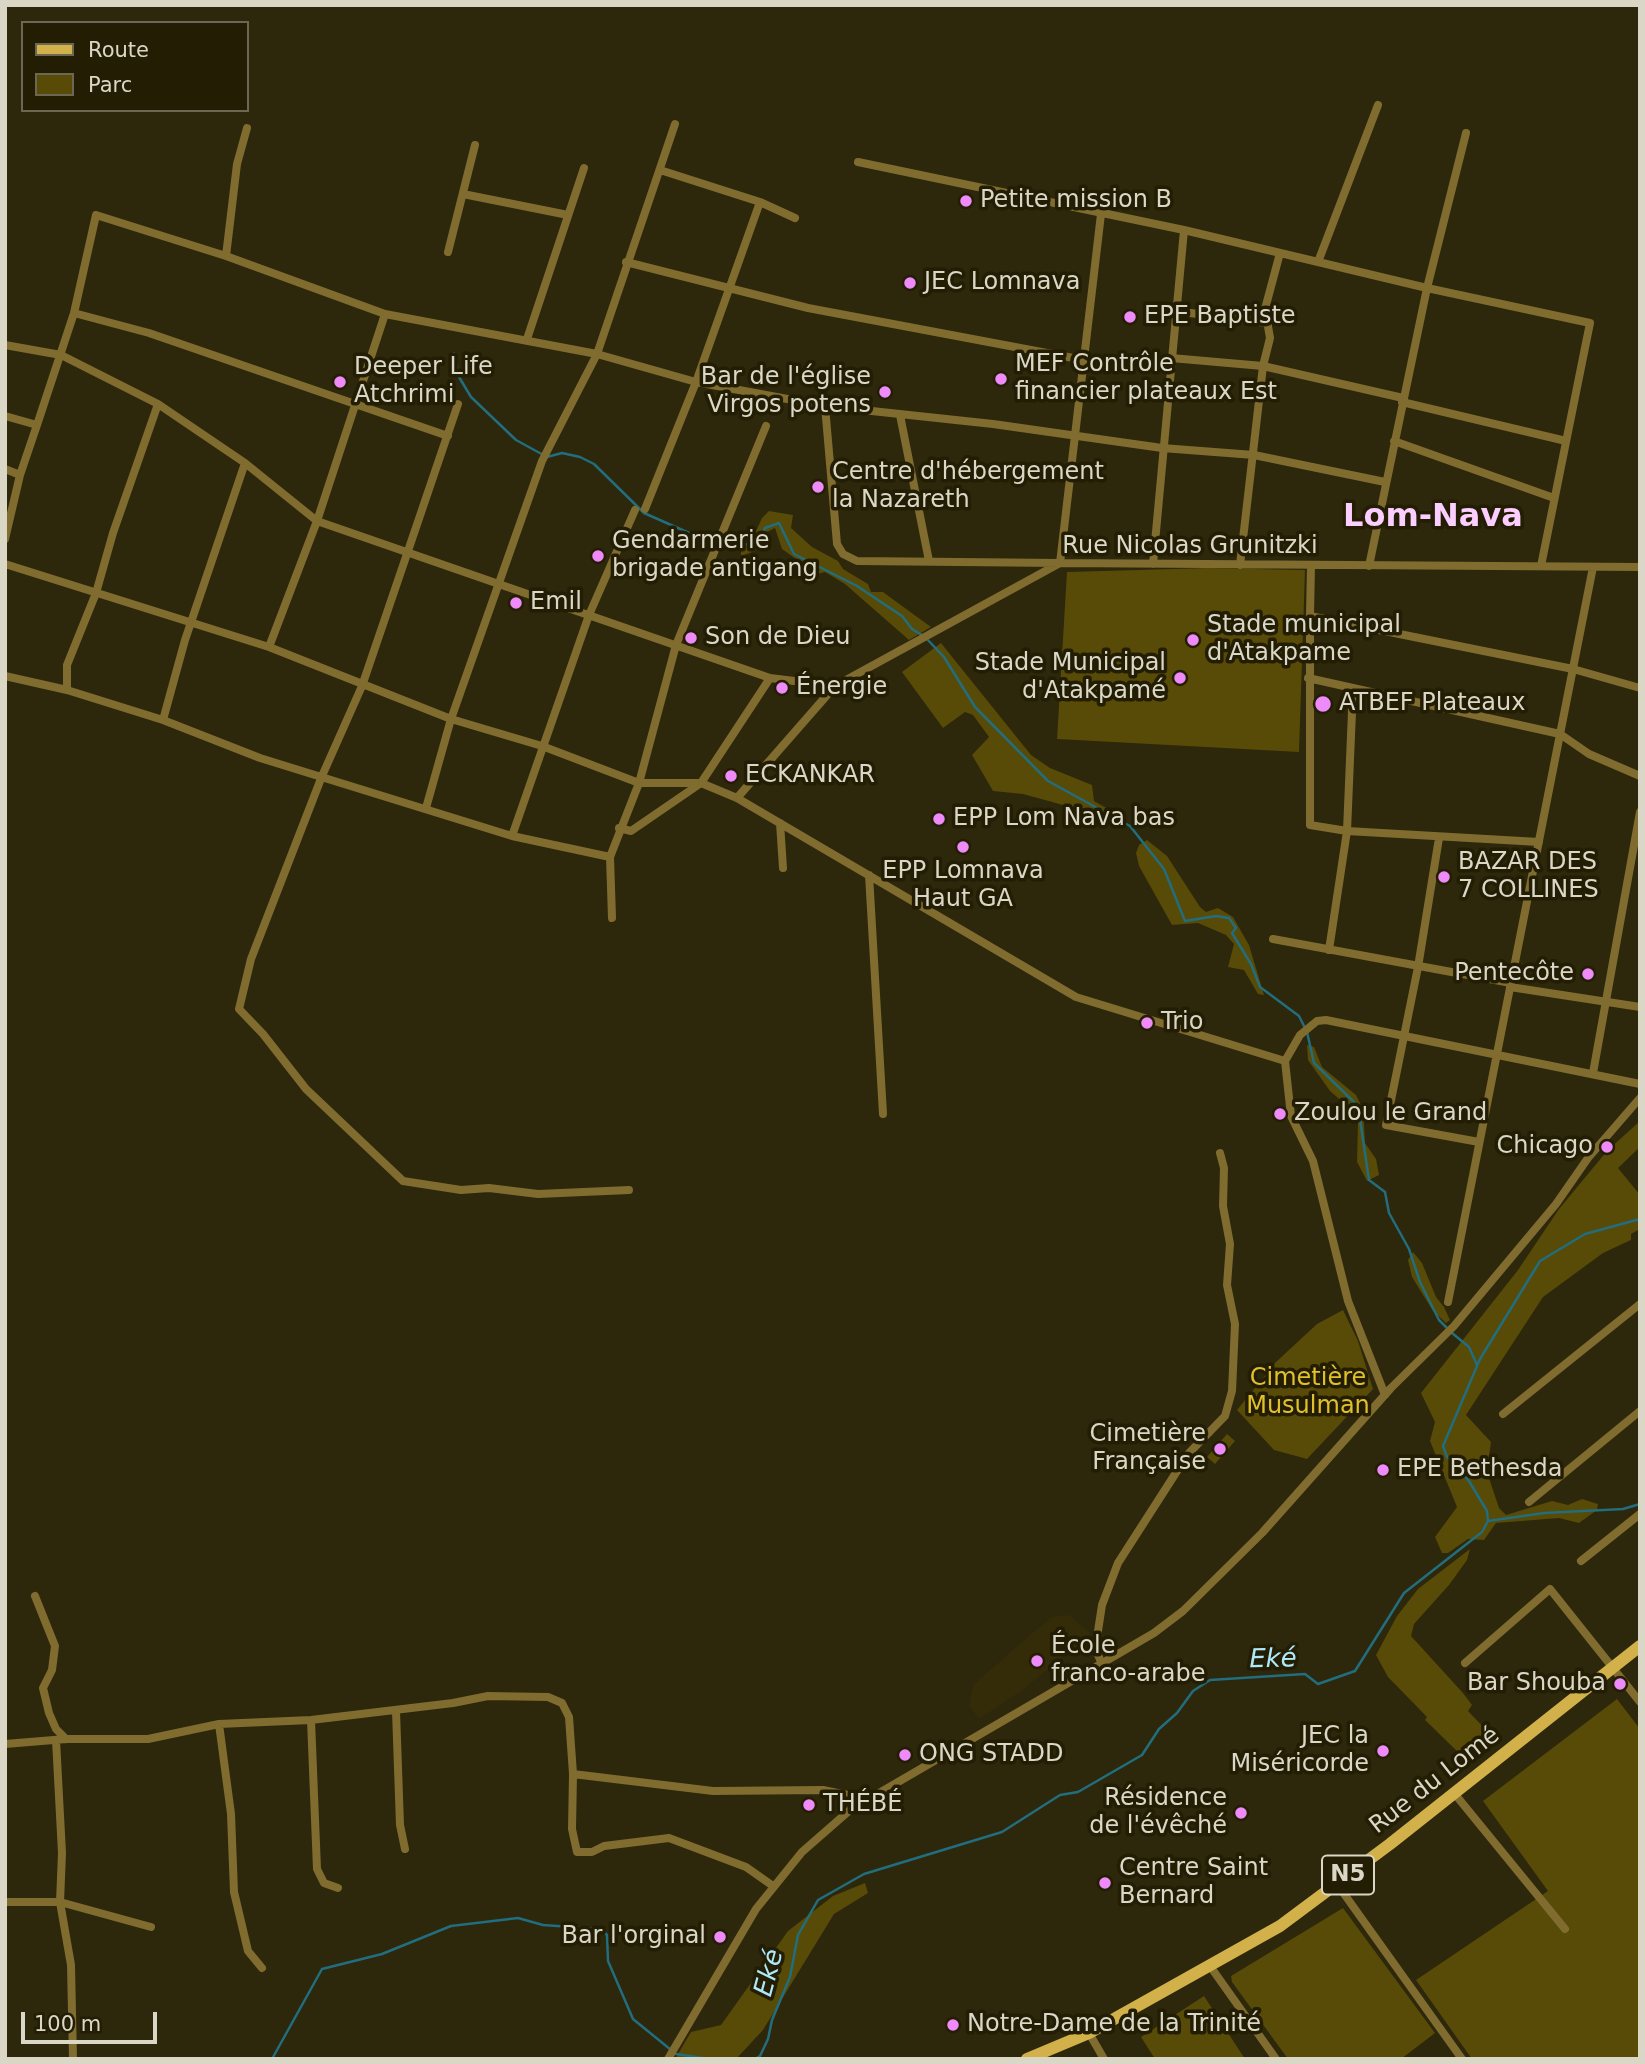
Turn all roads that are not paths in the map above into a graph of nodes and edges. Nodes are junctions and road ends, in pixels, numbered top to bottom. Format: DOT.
graph roads {
  1 [pos="1378,105"];
  2 [pos="675,124"];
  3 [pos="247,128"];
  4 [pos="1466,133"];
  5 [pos="474,145"];
  6 [pos="858,162"];
  7 [pos="583,168"];
  8 [pos="660,170"];
  9 [pos="463,194"];
  10 [pos="760,202"];
  11 [pos="1101,214"];
  12 [pos="568,215"];
  13 [pos="796,218"];
  14 [pos="1184,230"];
  15 [pos="448,253"];
  16 [pos="1280,253"];
  17 [pos="226,256"];
  18 [pos="626,262"];
  19 [pos="1318,262"];
  20 [pos="1426,288"];
  21 [pos="728,289"];
  22 [pos="1175,312"];
  23 [pos="74,313"];
  24 [pos="385,314"];
  25 [pos="1267,323"];
  26 [pos="527,339"];
  27 [pos="5,345"];
  28 [pos="597,354"];
  29 [pos="61,355"];
  30 [pos="1171,358"];
  31 [pos="1084,360"];
  32 [pos="1262,366"];
  33 [pos="696,382"];
  34 [pos="1402,400"];
  35 [pos="158,404"];
  36 [pos="458,404"];
  37 [pos="355,405"];
  38 [pos="825,406"];
  39 [pos="5,415"];
  40 [pos="900,415"];
  41 [pos="37,425"];
  42 [pos="766,426"];
  43 [pos="448,436"];
  44 [pos="1073,436"];
  45 [pos="1394,441"];
  46 [pos="1566,441"];
  47 [pos="1162,448"];
  48 [pos="1254,455"];
  49 [pos="245,463"];
  50 [pos="5,469"];
  51 [pos="20,475"];
  52 [pos="1385,482"];
  53 [pos="1555,498"];
  54 [pos="645,509"];
  55 [pos="635,510"];
  56 [pos="317,521"];
  57 [pos="5,539"];
  58 [pos="406,552"];
  59 [pos="929,561"];
  60 [pos="1060,563"];
  61 [pos="5,564"];
  62 [pos="1153,564"];
  63 [pos="1240,565"];
  64 [pos="1311,565"];
  65 [pos="1369,566"];
  66 [pos="1541,566"];
  67 [pos="1593,566"];
  68 [pos="1640,567"];
  69 [pos="498,584"];
  70 [pos="96,593"];
  71 [pos="589,615"];
  72 [pos="1310,616"];
  73 [pos="191,623"];
  74 [pos="676,645"];
  75 [pos="269,648"];
  76 [pos="1573,669"];
  77 [pos="5,676"];
  78 [pos="770,678"];
  79 [pos="1308,678"];
  80 [pos="362,686"];
  81 [pos="835,686"];
  82 [pos="1353,688"];
  83 [pos="1640,688"];
  84 [pos="67,690"];
  85 [pos="451,719"];
  86 [pos="163,720"];
  87 [pos="1560,734"];
  88 [pos="542,746"];
  89 [pos="322,776"];
  90 [pos="1640,776"];
  91 [pos="639,783"];
  92 [pos="701,783"];
  93 [pos="737,798"];
  94 [pos="426,808"];
  95 [pos="1640,813"];
  96 [pos="780,823"];
  97 [pos="1639,827"];
  98 [pos="619,828"];
  99 [pos="1347,831"];
  100 [pos="512,836"];
  101 [pos="1439,838"];
  102 [pos="1539,842"];
  103 [pos="610,857"];
  104 [pos="783,868"];
  105 [pos="869,875"];
  106 [pos="612,918"];
  107 [pos="1273,939"];
  108 [pos="1329,950"];
  109 [pos="1418,967"];
  110 [pos="1510,985"];
  111 [pos="1606,1001"];
  112 [pos="1640,1007"];
  113 [pos="1405,1034"];
  114 [pos="1497,1054"];
  115 [pos="1285,1061"];
  116 [pos="1593,1073"];
  117 [pos="1640,1084"];
  118 [pos="1640,1098"];
  119 [pos="883,1114"];
  120 [pos="1479,1142"];
  121 [pos="1220,1153"];
  122 [pos="629,1190"];
  123 [pos="1448,1302"];
  124 [pos="1638,1308"];
  125 [pos="1385,1395"];
  126 [pos="1640,1411"];
  127 [pos="1503,1414"];
  128 [pos="1530,1502"];
  129 [pos="1640,1514"];
  130 [pos="1581,1561"];
  131 [pos="35,1596"];
  132 [pos="1640,1646"];
  133 [pos="1465,1662"];
  134 [pos="1102,1664"];
  135 [pos="1613,1668"];
  136 [pos="1640,1702"];
  137 [pos="396,1711"];
  138 [pos="311,1720"];
  139 [pos="219,1724"];
  140 [pos="66,1739"];
  141 [pos="56,1740"];
  142 [pos="5,1744"];
  143 [pos="573,1774"];
  144 [pos="1454,1793"];
  145 [pos="867,1800"];
  146 [pos="405,1849"];
  147 [pos="1337,1884"];
  148 [pos="773,1886"];
  149 [pos="338,1888"];
  150 [pos="5,1902"];
  151 [pos="60,1902"];
  152 [pos="150,1927"];
  153 [pos="1565,1929"];
  154 [pos="1210,1966"];
  155 [pos="261,1968"];
  156 [pos="1088,2033"];
  157 [pos="668,2058"];
  158 [pos="73,2059"];
  159 [pos="1027,2059"];
  160 [pos="1104,2059"];
  161 [pos="1276,2059"];
  162 [pos="1462,2059"];
  1 -- 19 [label="street"];
  2 -- 8 [label="street"];
  3 -- 17 [label="street"];
  4 -- 20 [label="street"];
  5 -- 9 [label="street"];
  6 -- 11 [label="street"];
  7 -- 12 [label="street"];
  8 -- 10 [label="street"];
  8 -- 18 [label="street"];
  9 -- 12 [label="street"];
  9 -- 15 [label="street"];
  10 -- 13 [label="street"];
  10 -- 21 [label="street"];
  11 -- 14 [label="street"];
  11 -- 31 [label="street"];
  12 -- 26 [label="street"];
  14 -- 16 [label="street"];
  14 -- 22 [label="street"];
  16 -- 19 [label="street"];
  16 -- 25 [label="street"];
  17 -- 23 [label="street"];
  17 -- 24 [label="street"];
  18 -- 21 [label="street"];
  18 -- 28 [label="street"];
  19 -- 20 [label="street"];
  20 -- 34 [label="street"];
  20 -- 46 [label="street"];
  21 -- 31 [label="street"];
  21 -- 33 [label="street"];
  22 -- 25 [label="street"];
  22 -- 30 [label="street"];
  23 -- 29 [label="street"];
  23 -- 37 [label="street"];
  24 -- 26 [label="street"];
  24 -- 37 [label="street"];
  25 -- 32 [label="street"];
  26 -- 28 [label="street"];
  27 -- 29 [label="street"];
  28 -- 33 [label="street"];
  28 -- 69 [label="street"];
  29 -- 35 [label="street"];
  29 -- 41 [label="street"];
  30 -- 32 [label="street"];
  30 -- 47 [label="street"];
  31 -- 44 [label="street"];
  32 -- 34 [label="street"];
  32 -- 48 [label="street"];
  33 -- 38 [label="street"];
  33 -- 54 [label="street"];
  34 -- 45 [label="street"];
  34 -- 46 [label="street"];
  35 -- 49 [label="street"];
  35 -- 70 [label="street"];
  36 -- 43 [label="street"];
  37 -- 43 [label="street"];
  37 -- 56 [label="street"];
  38 -- 40 [label="street"];
  38 -- 59 [label="street"];
  39 -- 41 [label="street"];
  40 -- 44 [label="street"];
  40 -- 59 [label="street"];
  41 -- 51 [label="street"];
  42 -- 74 [label="street"];
  43 -- 58 [label="street"];
  44 -- 47 [label="street"];
  44 -- 60 [label="street"];
  45 -- 52 [label="street"];
  45 -- 53 [label="street"];
  46 -- 53 [label="street"];
  47 -- 48 [label="street"];
  47 -- 62 [label="street"];
  48 -- 52 [label="street"];
  48 -- 63 [label="street"];
  49 -- 56 [label="street"];
  49 -- 73 [label="street"];
  50 -- 51 [label="street"];
  51 -- 57 [label="street"];
  52 -- 65 [label="street"];
  53 -- 66 [label="street"];
  55 -- 71 [label="street"];
  56 -- 58 [label="street"];
  56 -- 75 [label="street"];
  58 -- 69 [label="street"];
  58 -- 80 [label="street"];
  59 -- 60 [label="street"];
  60 -- 62 [label="street, Rue Nicolas Grunitzki"];
  60 -- 81 [label="street, Rue Nicolas Grunitzki"];
  61 -- 70 [label="street"];
  62 -- 63 [label="street, Rue Nicolas Grunitzki"];
  63 -- 64 [label="street, Rue Nicolas Grunitzki"];
  64 -- 65 [label="street, Rue Nicolas Grunitzki"];
  64 -- 72 [label="street"];
  65 -- 66 [label="street, Rue Nicolas Grunitzki"];
  66 -- 67 [label="street, Rue Nicolas Grunitzki"];
  67 -- 68 [label="street, Rue Nicolas Grunitzki"];
  67 -- 76 [label="street"];
  69 -- 71 [label="street"];
  69 -- 85 [label="street"];
  70 -- 73 [label="street"];
  70 -- 84 [label="street"];
  71 -- 74 [label="street"];
  71 -- 88 [label="street"];
  72 -- 76 [label="street"];
  72 -- 79 [label="street"];
  73 -- 75 [label="street"];
  73 -- 86 [label="street"];
  74 -- 78 [label="street"];
  74 -- 91 [label="street"];
  75 -- 80 [label="street"];
  76 -- 83 [label="street"];
  76 -- 87 [label="street"];
  77 -- 84 [label="street"];
  78 -- 81 [label="street"];
  78 -- 92 [label="street"];
  79 -- 82 [label="street"];
  79 -- 99 [label="street"];
  80 -- 85 [label="street"];
  80 -- 89 [label="street"];
  81 -- 93 [label="street, Rue Nicolas Grunitzki"];
  82 -- 87 [label="street"];
  82 -- 99 [label="street"];
  84 -- 86 [label="street"];
  85 -- 88 [label="street"];
  85 -- 94 [label="street"];
  86 -- 89 [label="street"];
  87 -- 90 [label="street"];
  87 -- 102 [label="street"];
  88 -- 91 [label="street"];
  88 -- 100 [label="street"];
  89 -- 94 [label="street"];
  89 -- 122 [label="street"];
  91 -- 92 [label="street"];
  91 -- 98 [label="street"];
  92 -- 93 [label="street"];
  92 -- 98 [label="street"];
  93 -- 96 [label="street"];
  94 -- 100 [label="street"];
  95 -- 97 [label="street"];
  96 -- 104 [label="street"];
  96 -- 105 [label="street"];
  97 -- 111 [label="street"];
  98 -- 103 [label="street"];
  99 -- 101 [label="street"];
  99 -- 108 [label="street"];
  100 -- 103 [label="street"];
  101 -- 102 [label="street"];
  101 -- 109 [label="street"];
  102 -- 110 [label="street"];
  103 -- 106 [label="street"];
  105 -- 115 [label="street"];
  105 -- 119 [label="street"];
  107 -- 108 [label="street"];
  108 -- 109 [label="street"];
  109 -- 110 [label="street"];
  109 -- 113 [label="street"];
  110 -- 111 [label="street"];
  110 -- 114 [label="street"];
  111 -- 112 [label="street"];
  111 -- 116 [label="street"];
  113 -- 114 [label="street"];
  113 -- 115 [label="street"];
  113 -- 120 [label="street"];
  114 -- 116 [label="street"];
  114 -- 120 [label="street"];
  115 -- 125 [label="street"];
  116 -- 117 [label="street"];
  118 -- 125 [label="street"];
  120 -- 123 [label="street"];
  121 -- 134 [label="street"];
  124 -- 127 [label="street"];
  125 -- 134 [label="street"];
  126 -- 128 [label="street"];
  129 -- 130 [label="street"];
  131 -- 140 [label="street"];
  132 -- 135 [label="main road, Rue du Lomé / N5"];
  133 -- 135 [label="street"];
  134 -- 145 [label="street"];
  135 -- 136 [label="street"];
  135 -- 144 [label="main road, Rue du Lomé / N5"];
  137 -- 138 [label="street"];
  137 -- 143 [label="street"];
  137 -- 146 [label="street"];
  138 -- 139 [label="street"];
  138 -- 149 [label="street"];
  139 -- 140 [label="street"];
  139 -- 155 [label="street"];
  140 -- 141 [label="street"];
  141 -- 142 [label="street"];
  141 -- 151 [label="street"];
  143 -- 145 [label="street"];
  143 -- 148 [label="street"];
  144 -- 147 [label="main road, Rue du Lomé / N5"];
  144 -- 153 [label="street"];
  145 -- 148 [label="street"];
  147 -- 154 [label="main road, Rue du Lomé / N5"];
  147 -- 162 [label="street"];
  148 -- 157 [label="street"];
  150 -- 151 [label="street"];
  151 -- 152 [label="street"];
  151 -- 158 [label="street"];
  154 -- 156 [label="main road, Rue du Lomé / N5"];
  154 -- 161 [label="street"];
  156 -- 159 [label="main road, Rue du Lomé / N5"];
  156 -- 160 [label="street"];
}
